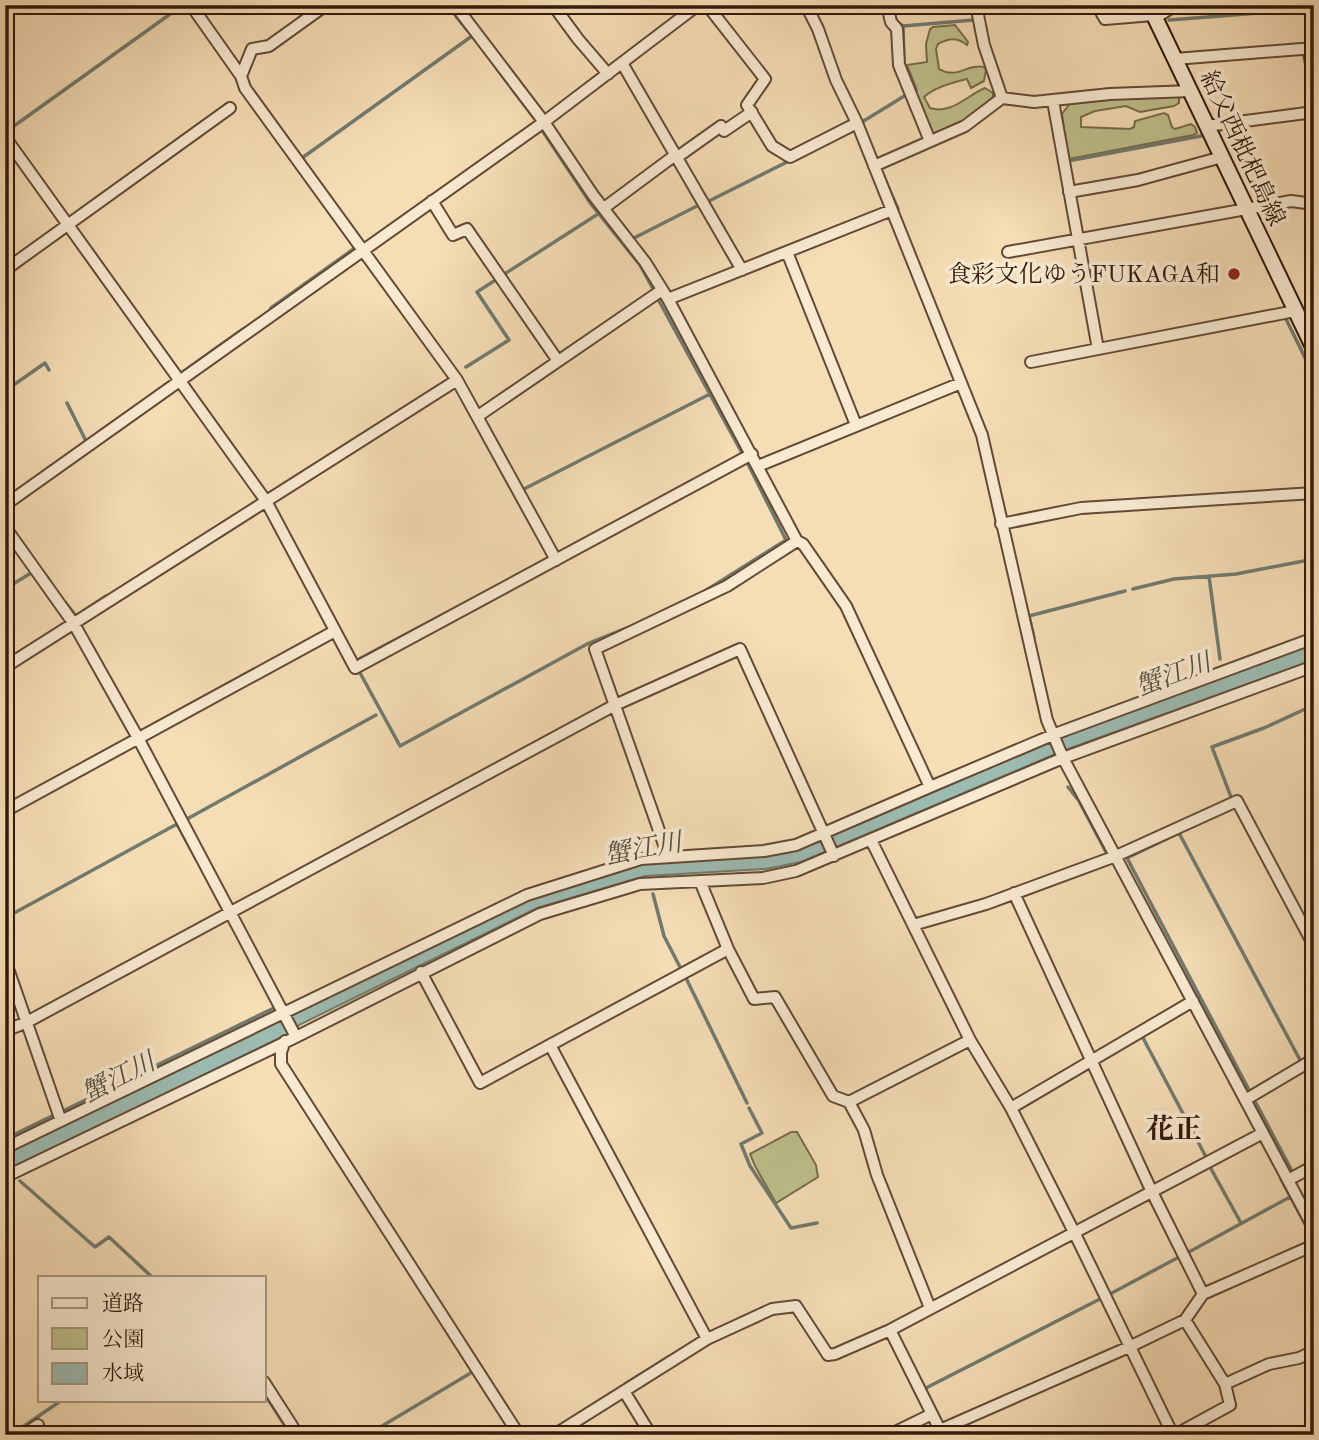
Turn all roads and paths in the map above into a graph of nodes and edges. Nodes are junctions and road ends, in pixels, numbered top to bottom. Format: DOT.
graph roads {
  1 [pos="191,5"];
  2 [pos="326,5"];
  3 [pos="455,5"];
  4 [pos="553,5"];
  5 [pos="698,5"];
  6 [pos="706,5"];
  7 [pos="806,5"];
  8 [pos="887,5"];
  9 [pos="975,5"];
  10 [pos="1097,5"];
  11 [pos="1176,5"];
  12 [pos="1152,13"];
  13 [pos="1311,48"];
  14 [pos="1175,59"];
  15 [pos="622,63"];
  16 [pos="608,74"];
  17 [pos="241,76"];
  18 [pos="1314,80"];
  19 [pos="1191,92"];
  20 [pos="1002,98"];
  21 [pos="1053,100"];
  22 [pos="230,107"];
  23 [pos="752,112"];
  24 [pos="1314,113"];
  25 [pos="544,122"];
  26 [pos="857,123"];
  27 [pos="1207,126"];
  28 [pos="5,137"];
  29 [pos="930,141"];
  30 [pos="675,157"];
  31 [pos="1222,157"];
  32 [pos="874,166"];
  33 [pos="1069,192"];
  34 [pos="432,201"];
  35 [pos="1314,204"];
  36 [pos="604,208"];
  37 [pos="1246,209"];
  38 [pos="892,211"];
  39 [pos="68,224"];
  40 [pos="1078,240"];
  41 [pos="363,250"];
  42 [pos="787,252"];
  43 [pos="1008,252"];
  44 [pos="5,270"];
  45 [pos="741,270"];
  46 [pos="665,295"];
  47 [pos="1295,311"];
  48 [pos="1310,331"];
  49 [pos="1098,349"];
  50 [pos="1314,349"];
  51 [pos="558,361"];
  52 [pos="1031,362"];
  53 [pos="179,380"];
  54 [pos="457,380"];
  55 [pos="961,383"];
  56 [pos="478,416"];
  57 [pos="856,425"];
  58 [pos="752,454"];
  59 [pos="758,466"];
  60 [pos="1314,493"];
  61 [pos="266,502"];
  62 [pos="5,505"];
  63 [pos="1001,524"];
  64 [pos="5,527"];
  65 [pos="797,541"];
  66 [pos="556,560"];
  67 [pos="74,624"];
  68 [pos="335,631"];
  69 [pos="1314,638"];
  70 [pos="1314,666"];
  71 [pos="5,667"];
  72 [pos="615,705"];
  73 [pos="1055,734"];
  74 [pos="138,738"];
  75 [pos="1063,758"];
  76 [pos="930,788"];
  77 [pos="5,811"];
  78 [pos="825,834"];
  79 [pos="871,840"];
  80 [pos="834,855"];
  81 [pos="668,856"];
  82 [pos="1116,856"];
  83 [pos="700,881"];
  84 [pos="1014,893"];
  85 [pos="231,911"];
  86 [pos="913,925"];
  87 [pos="1314,946"];
  88 [pos="728,949"];
  89 [pos="5,960"];
  90 [pos="421,972"];
  91 [pos="1193,1001"];
  92 [pos="285,1013"];
  93 [pos="27,1022"];
  94 [pos="5,1031"];
  95 [pos="296,1035"];
  96 [pos="285,1041"];
  97 [pos="970,1041"];
  98 [pos="550,1045"];
  99 [pos="1314,1059"];
  100 [pos="1091,1061"];
  101 [pos="1245,1100"];
  102 [pos="849,1102"];
  103 [pos="1011,1108"];
  104 [pos="61,1121"];
  105 [pos="1263,1133"];
  106 [pos="5,1148"];
  107 [pos="1314,1166"];
  108 [pos="5,1177"];
  109 [pos="1288,1180"];
  110 [pos="1152,1192"];
  111 [pos="1314,1229"];
  112 [pos="1075,1234"];
  113 [pos="1314,1245"];
  114 [pos="1203,1294"];
  115 [pos="930,1308"];
  116 [pos="1185,1320"];
  117 [pos="890,1330"];
  118 [pos="707,1339"];
  119 [pos="1129,1347"];
  120 [pos="1314,1350"];
  121 [pos="1225,1384"];
  122 [pos="266,1385"];
  123 [pos="624,1391"];
  124 [pos="932,1414"];
  125 [pos="38,1425"];
  126 [pos="941,1432"];
  127 [pos="23,1435"];
  128 [pos="298,1435"];
  129 [pos="519,1435"];
  130 [pos="554,1435"];
  131 [pos="651,1435"];
  132 [pos="889,1435"];
  133 [pos="1174,1435"];
  1 -- 17 [label="street"];
  2 -- 17 [label="street"];
  3 -- 25 [label="street"];
  4 -- 16 [label="street"];
  5 -- 15 [label="street"];
  6 -- 23 [label="street"];
  7 -- 26 [label="street"];
  8 -- 29 [label="street"];
  9 -- 20 [label="street"];
  10 -- 12 [label="street"];
  11 -- 12 [label="street"];
  12 -- 14 [label="main road, 給父西枇杷島線"];
  13 -- 14 [label="street"];
  13 -- 18 [label="street"];
  14 -- 19 [label="main road, 給父西枇杷島線"];
  15 -- 16 [label="street"];
  15 -- 30 [label="street"];
  16 -- 25 [label="street"];
  17 -- 41 [label="street"];
  19 -- 21 [label="street"];
  19 -- 27 [label="main road, 給父西枇杷島線"];
  20 -- 21 [label="street"];
  20 -- 29 [label="street"];
  21 -- 33 [label="street"];
  22 -- 39 [label="street"];
  23 -- 26 [label="street"];
  23 -- 30 [label="street"];
  24 -- 27 [label="street"];
  25 -- 34 [label="street"];
  25 -- 36 [label="street"];
  26 -- 32 [label="street"];
  27 -- 31 [label="main road, 給父西枇杷島線"];
  28 -- 39 [label="street"];
  29 -- 32 [label="street"];
  30 -- 36 [label="street"];
  30 -- 45 [label="street"];
  31 -- 33 [label="street"];
  31 -- 37 [label="main road, 給父西枇杷島線"];
  32 -- 38 [label="street"];
  33 -- 40 [label="street"];
  34 -- 41 [label="street"];
  34 -- 51 [label="street"];
  35 -- 37 [label="street"];
  36 -- 46 [label="street"];
  37 -- 40 [label="street"];
  37 -- 47 [label="main road, 給父西枇杷島線"];
  38 -- 42 [label="street"];
  38 -- 55 [label="street"];
  39 -- 44 [label="street"];
  39 -- 53 [label="street"];
  40 -- 43 [label="street"];
  40 -- 49 [label="street"];
  41 -- 53 [label="street"];
  41 -- 54 [label="street"];
  42 -- 45 [label="street"];
  42 -- 57 [label="street"];
  45 -- 46 [label="street"];
  46 -- 51 [label="street"];
  46 -- 58 [label="street"];
  47 -- 48 [label="main road, 給父西枇杷島線"];
  47 -- 49 [label="street"];
  48 -- 50 [label="main road, 給父西枇杷島線"];
  49 -- 52 [label="street"];
  51 -- 56 [label="street"];
  53 -- 61 [label="street"];
  53 -- 62 [label="street"];
  54 -- 56 [label="street"];
  54 -- 61 [label="street"];
  55 -- 57 [label="street"];
  55 -- 63 [label="street"];
  56 -- 66 [label="street"];
  57 -- 59 [label="street"];
  58 -- 59 [label="street"];
  58 -- 66 [label="street"];
  59 -- 65 [label="street"];
  60 -- 63 [label="street"];
  61 -- 67 [label="street"];
  61 -- 68 [label="street"];
  63 -- 73 [label="street"];
  64 -- 67 [label="street"];
  65 -- 72 [label="street"];
  65 -- 76 [label="street"];
  66 -- 68 [label="street"];
  67 -- 71 [label="street"];
  67 -- 74 [label="street"];
  68 -- 74 [label="street"];
  69 -- 73 [label="street"];
  70 -- 75 [label="street"];
  72 -- 78 [label="street"];
  72 -- 81 [label="street"];
  72 -- 85 [label="street"];
  73 -- 75 [label="street"];
  73 -- 76 [label="street"];
  74 -- 77 [label="street"];
  74 -- 85 [label="street"];
  75 -- 79 [label="street"];
  75 -- 82 [label="street"];
  76 -- 78 [label="street"];
  78 -- 80 [label="street"];
  78 -- 81 [label="street"];
  79 -- 80 [label="street"];
  79 -- 86 [label="street"];
  80 -- 83 [label="street"];
  81 -- 92 [label="street"];
  82 -- 84 [label="street"];
  82 -- 87 [label="street"];
  82 -- 91 [label="street"];
  83 -- 88 [label="street"];
  83 -- 90 [label="street"];
  84 -- 86 [label="street"];
  84 -- 100 [label="street"];
  85 -- 92 [label="street"];
  85 -- 93 [label="street"];
  86 -- 97 [label="street"];
  88 -- 98 [label="street"];
  88 -- 102 [label="street"];
  89 -- 93 [label="street"];
  90 -- 95 [label="street"];
  90 -- 98 [label="street"];
  91 -- 100 [label="street"];
  91 -- 101 [label="street"];
  92 -- 95 [label="street"];
  92 -- 104 [label="street"];
  93 -- 94 [label="street"];
  93 -- 104 [label="street"];
  95 -- 96 [label="street"];
  96 -- 108 [label="street"];
  96 -- 129 [label="street"];
  97 -- 102 [label="street"];
  97 -- 103 [label="street"];
  98 -- 118 [label="street"];
  99 -- 101 [label="street"];
  100 -- 103 [label="street"];
  100 -- 110 [label="street"];
  101 -- 105 [label="street"];
  102 -- 115 [label="street"];
  103 -- 112 [label="street"];
  104 -- 106 [label="street"];
  105 -- 109 [label="street"];
  105 -- 110 [label="street"];
  107 -- 109 [label="street"];
  109 -- 111 [label="street"];
  110 -- 112 [label="street"];
  110 -- 114 [label="street"];
  112 -- 115 [label="street"];
  112 -- 119 [label="street"];
  113 -- 114 [label="street"];
  114 -- 116 [label="street"];
  115 -- 117 [label="street"];
  116 -- 119 [label="street"];
  116 -- 121 [label="street"];
  117 -- 118 [label="street"];
  117 -- 124 [label="street"];
  118 -- 123 [label="street"];
  119 -- 126 [label="street"];
  119 -- 133 [label="street"];
  120 -- 121 [label="street"];
  121 -- 133 [label="street"];
  122 -- 128 [label="street"];
  123 -- 130 [label="street"];
  123 -- 131 [label="street"];
  124 -- 126 [label="street"];
  124 -- 132 [label="street"];
  125 -- 127 [label="street"];
}
